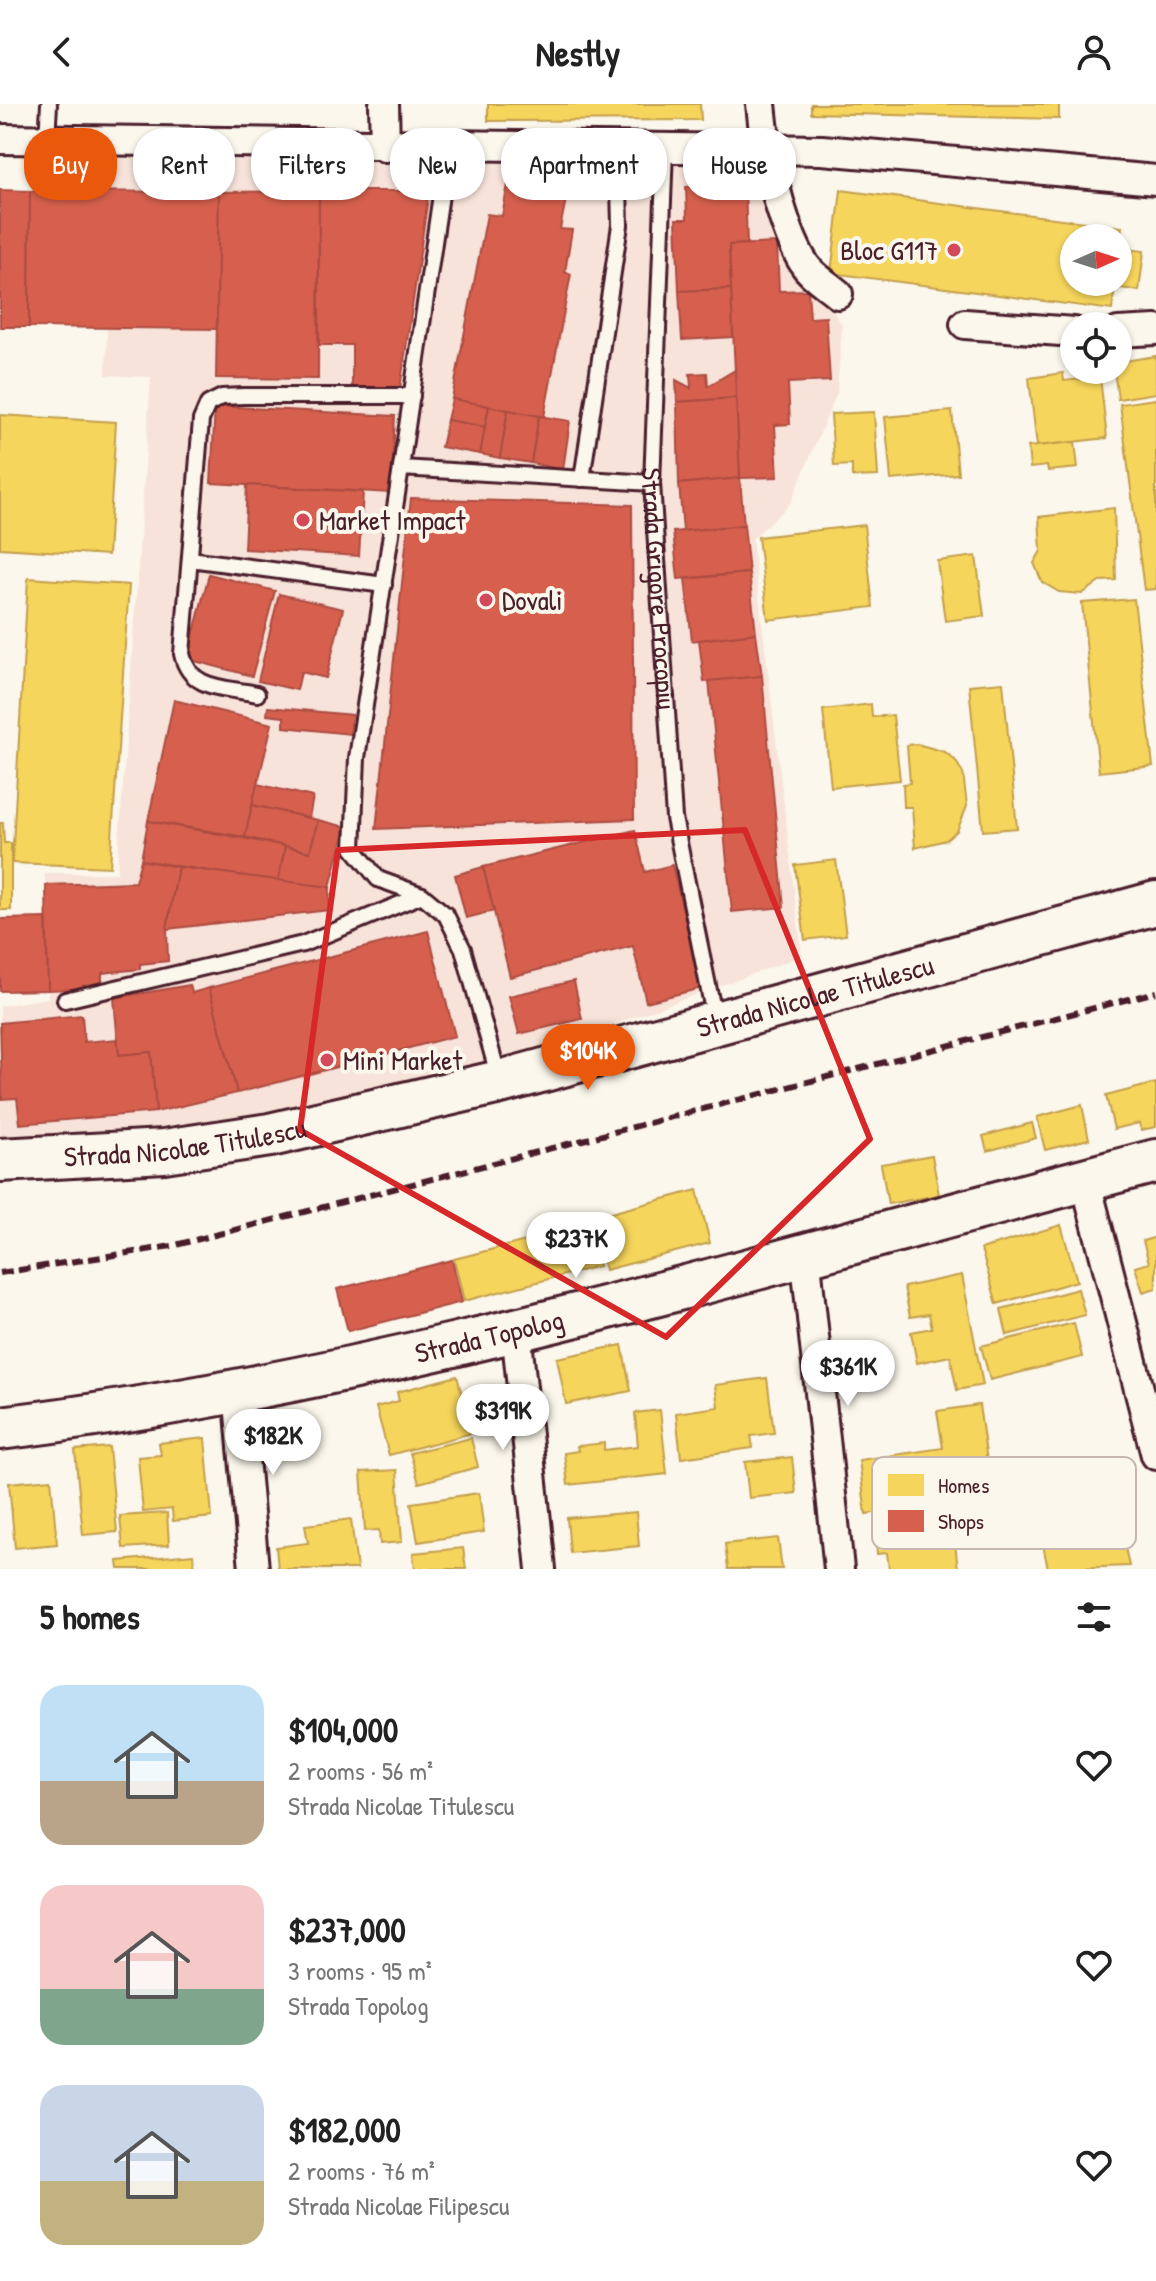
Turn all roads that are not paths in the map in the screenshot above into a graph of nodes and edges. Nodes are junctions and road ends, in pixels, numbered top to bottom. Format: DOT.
graph roads {
  1 [pos="49,104"];
  2 [pos="384,104"];
  3 [pos="761,104"];
  4 [pos="48,128"];
  5 [pos="763,128"];
  6 [pos="0,139"];
  7 [pos="24,140"];
  8 [pos="117,141"];
  9 [pos="385,147"];
  10 [pos="390,147"];
  11 [pos="796,150"];
  12 [pos="1156,180"];
  13 [pos="440,200"];
  14 [pos="619,200"];
  15 [pos="663,200"];
  16 [pos="782,200"];
  17 [pos="838,294"];
  18 [pos="965,324"];
  19 [pos="1156,330"];
  20 [pos="1060,331"];
  21 [pos="1132,331"];
  22 [pos="412,396"];
  23 [pos="401,468"];
  24 [pos="582,479"];
  25 [pos="652,483"];
  26 [pos="190,559"];
  27 [pos="384,585"];
  28 [pos="257,694"];
  29 [pos="422,895"];
  30 [pos="1156,903"];
  31 [pos="65,1000"];
  32 [pos="715,1023"];
  33 [pos="500,1082"];
  34 [pos="0,1160"];
  35 [pos="1156,1161"];
  36 [pos="1085,1179"];
  37 [pos="805,1253"];
  38 [pos="516,1330"];
  39 [pos="238,1391"];
  40 [pos="0,1428"];
  41 [pos="1156,1455"];
  42 [pos="254,1569"];
  43 [pos="541,1569"];
  44 [pos="839,1569"];
  1 -- 4 [label="lane"];
  2 -- 9 [label="street"];
  3 -- 5 [label="street"];
  6 -- 7 [label="street"];
  8 -- 9 [label="street"];
  9 -- 10 [label="street"];
  11 -- 12 [label="street"];
  13 -- 22 [label="lane"];
  14 -- 24 [label="lane"];
  15 -- 25 [label="lane, Strada Grigore Procopiu"];
  16 -- 17 [label="street"];
  18 -- 20 [label="street"];
  19 -- 21 [label="street"];
  22 -- 23 [label="lane"];
  22 -- 26 [label="lane"];
  23 -- 24 [label="lane"];
  23 -- 27 [label="lane"];
  24 -- 25 [label="lane"];
  25 -- 32 [label="lane, Strada Grigore Procopiu"];
  26 -- 27 [label="lane"];
  26 -- 28 [label="lane"];
  27 -- 29 [label="lane"];
  29 -- 31 [label="lane"];
  29 -- 33 [label="lane"];
  30 -- 32 [label="main road, Strada Nicolae Titulescu"];
  32 -- 33 [label="main road, Strada Nicolae Titulescu"];
  33 -- 34 [label="main road, Strada Nicolae Titulescu"];
  35 -- 36 [label="main road, Strada Topolog"];
  36 -- 37 [label="main road, Strada Topolog"];
  36 -- 41 [label="street"];
  37 -- 38 [label="main road, Strada Topolog"];
  37 -- 44 [label="street"];
  38 -- 39 [label="main road, Strada Topolog"];
  38 -- 43 [label="street"];
  39 -- 40 [label="main road, Strada Topolog"];
  39 -- 42 [label="street"];
}
